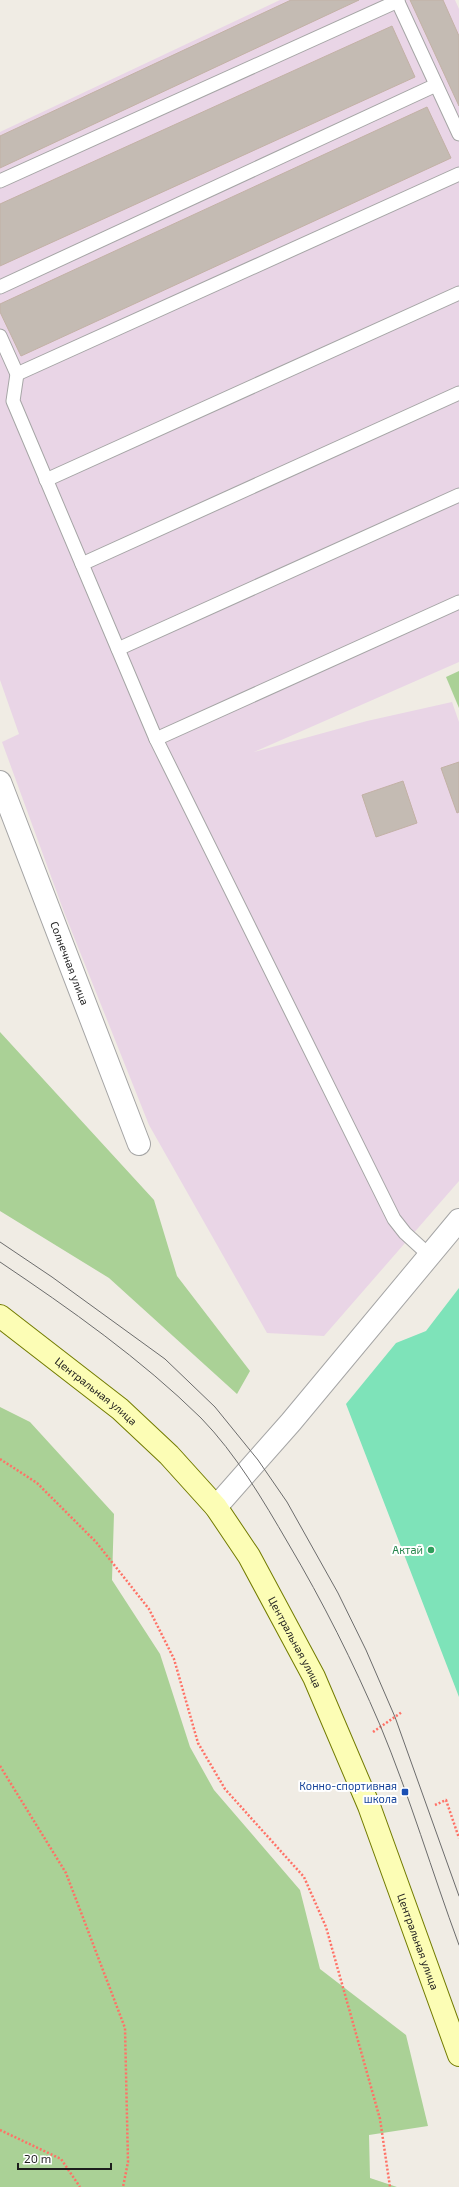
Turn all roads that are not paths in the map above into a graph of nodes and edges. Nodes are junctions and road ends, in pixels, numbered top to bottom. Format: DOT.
graph roads {
  1 [pos="398,1"];
  2 [pos="436,85"];
  3 [pos="459,134"];
  4 [pos="459,174"];
  5 [pos="0,181"];
  6 [pos="0,287"];
  7 [pos="459,293"];
  8 [pos="0,336"];
  9 [pos="17,374"];
  10 [pos="459,394"];
  11 [pos="46,480"];
  12 [pos="459,495"];
  13 [pos="82,564"];
  14 [pos="459,602"];
  15 [pos="118,649"];
  16 [pos="156,739"];
  17 [pos="0,782"];
  18 [pos="139,1144"];
  19 [pos="459,1220"];
  20 [pos="429,1255"];
  21 [pos="0,1316"];
  22 [pos="216,1507"];
  23 [pos="459,2056"];
  1 -- 2 [label="lane"];
  1 -- 5 [label="lane"];
  2 -- 3 [label="lane"];
  2 -- 6 [label="lane"];
  4 -- 9 [label="lane"];
  7 -- 11 [label="lane"];
  8 -- 9 [label="lane"];
  9 -- 11 [label="lane"];
  10 -- 13 [label="lane"];
  11 -- 13 [label="lane"];
  12 -- 15 [label="lane"];
  13 -- 15 [label="lane"];
  14 -- 16 [label="lane"];
  15 -- 16 [label="lane"];
  16 -- 20 [label="lane"];
  17 -- 18 [label="street, Солнечная улица"];
  19 -- 20 [label="street"];
  20 -- 22 [label="street"];
  21 -- 22 [label="street, Центральная улица"];
  22 -- 23 [label="street, Центральная улица"];
}
